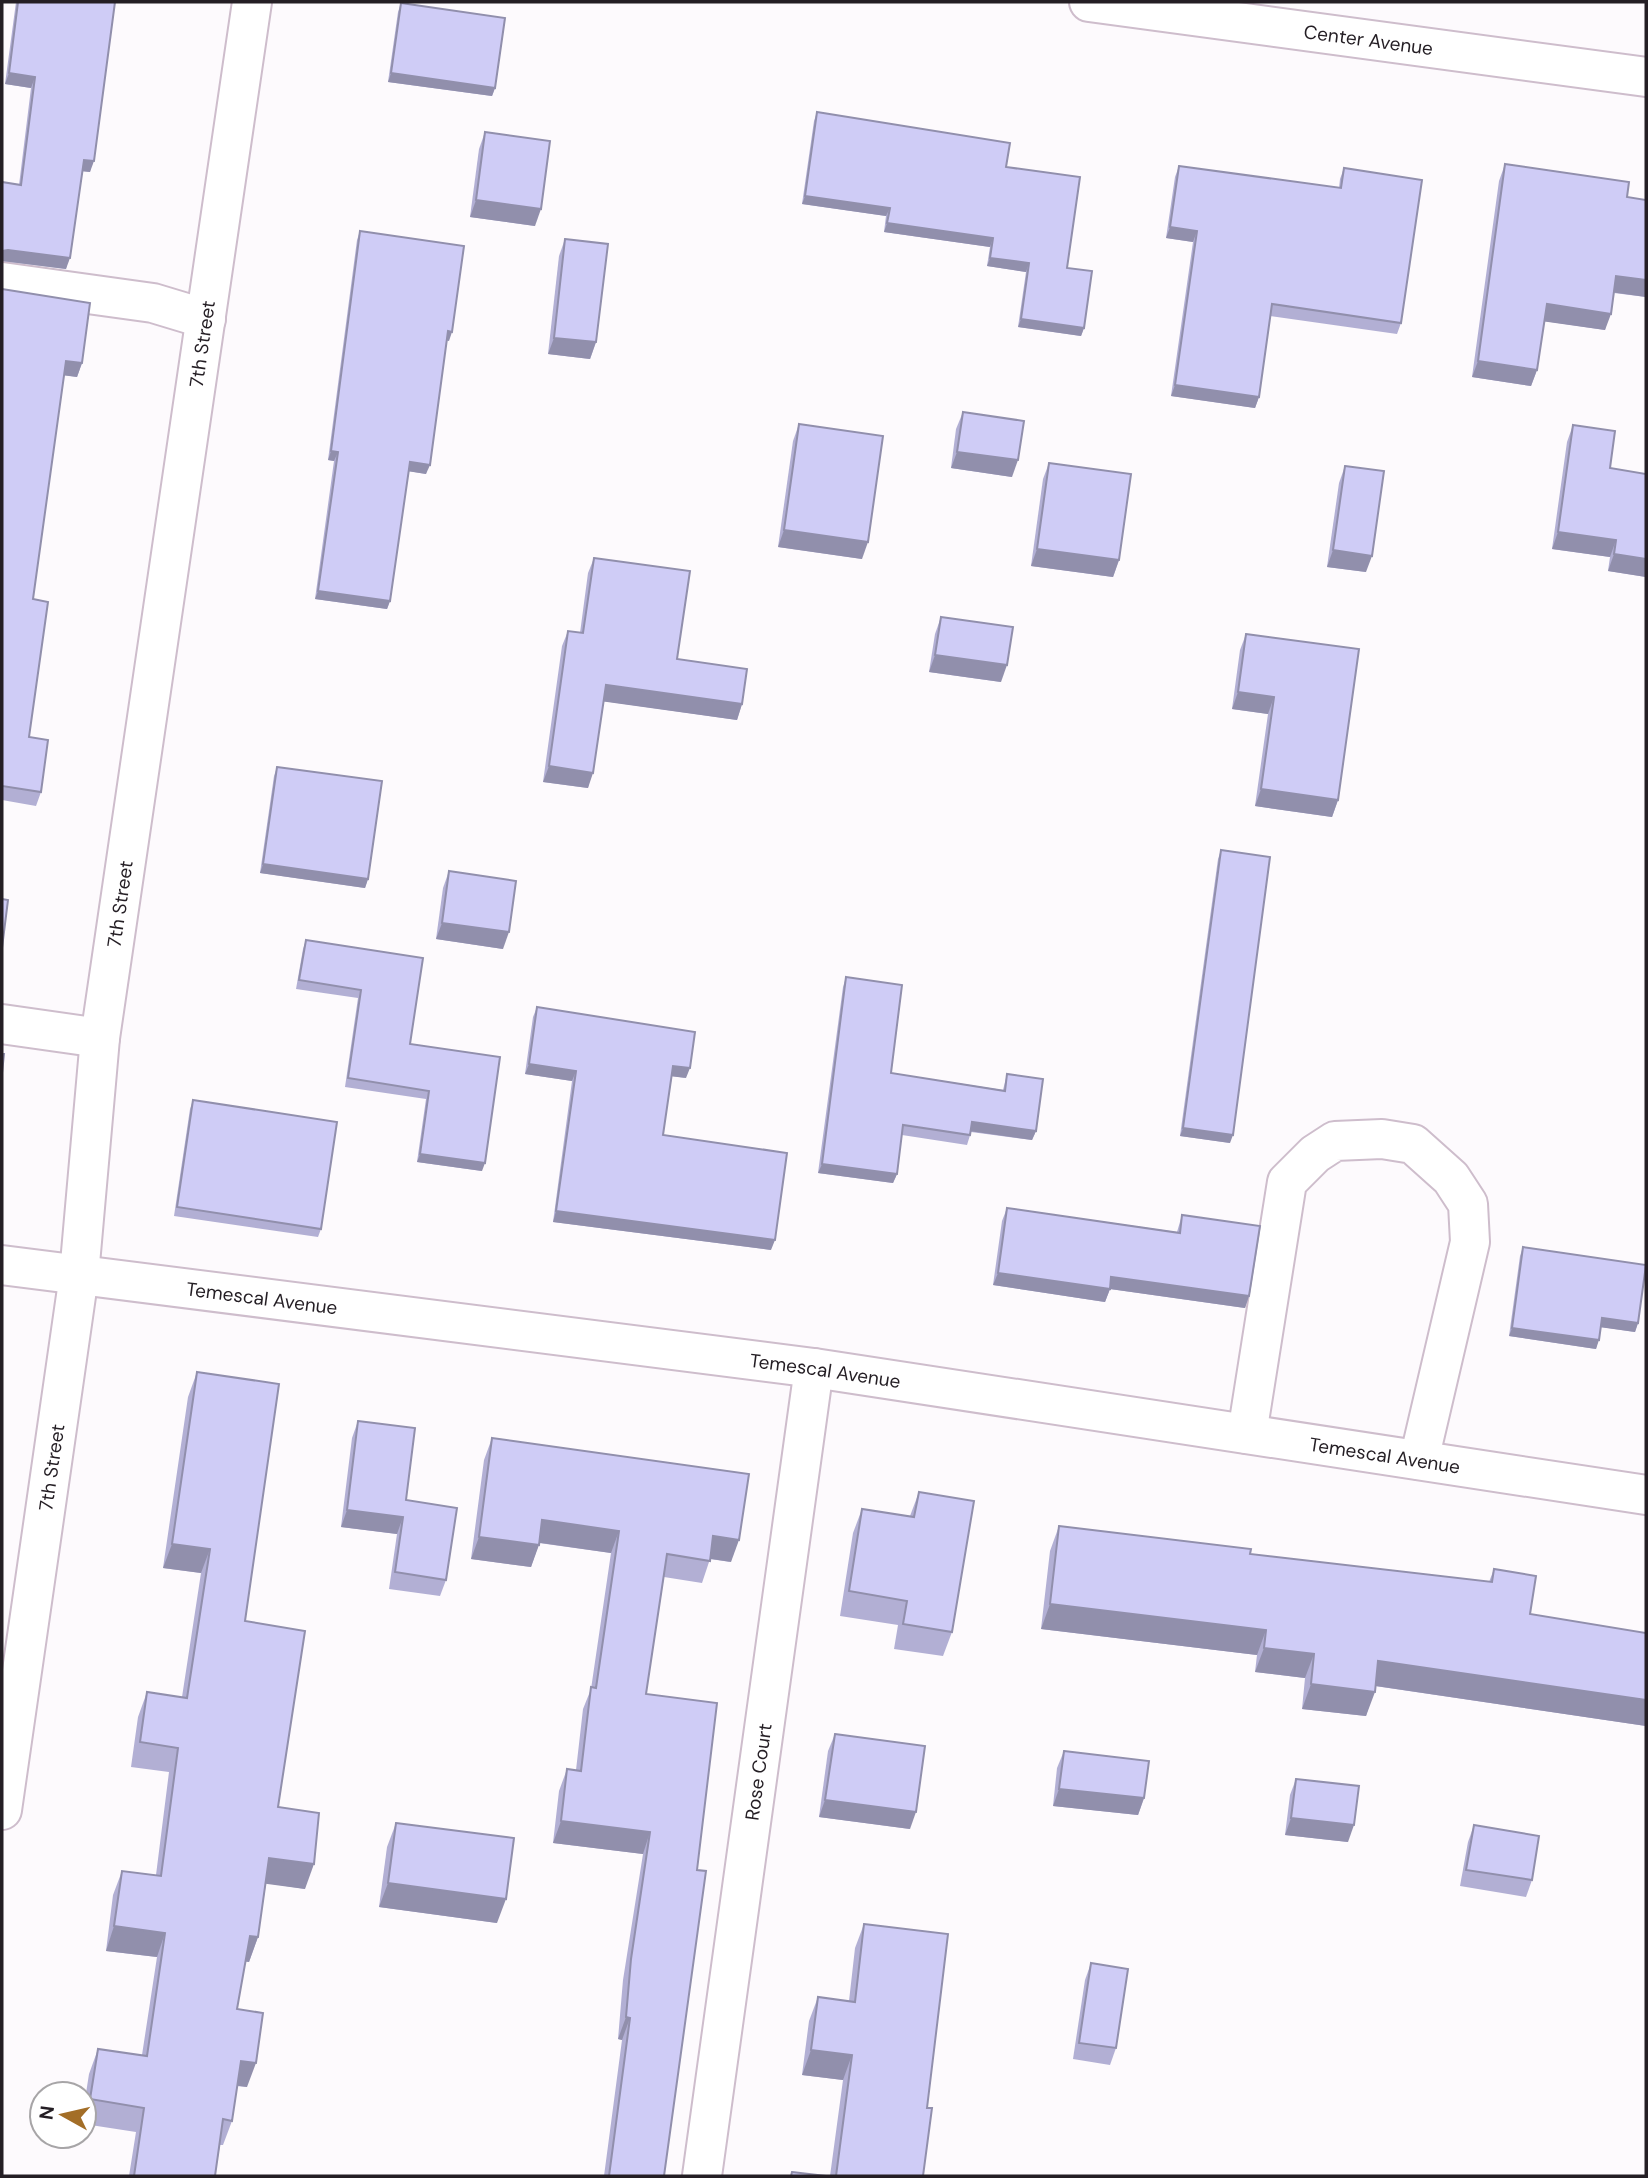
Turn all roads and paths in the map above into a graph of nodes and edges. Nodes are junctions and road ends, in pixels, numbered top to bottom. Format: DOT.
graph roads {
  1 [pos="252,2"];
  2 [pos="1089,2"];
  3 [pos="1646,77"];
  4 [pos="2,282"];
  5 [pos="206,319"];
  6 [pos="2,1024"];
  7 [pos="100,1038"];
  8 [pos="2,1265"];
  9 [pos="79,1275"];
  10 [pos="814,1368"];
  11 [pos="1247,1434"];
  12 [pos="1419,1461"];
  13 [pos="1646,1495"];
  14 [pos="2,1810"];
  15 [pos="702,2176"];
  1 -- 5 [label="street, 7th Street"];
  2 -- 3 [label="street, Center Avenue"];
  4 -- 5 [label="street"];
  5 -- 7 [label="street, 7th Street"];
  6 -- 7 [label="street"];
  7 -- 9 [label="street, 7th Street"];
  8 -- 9 [label="street, Temescal Avenue"];
  9 -- 10 [label="street, Temescal Avenue"];
  9 -- 14 [label="street, 7th Street"];
  10 -- 11 [label="street, Temescal Avenue"];
  10 -- 15 [label="street, Rose Court"];
  11 -- 12 [label="street, Temescal Avenue"];
  11 -- 12 [label="street"];
  12 -- 13 [label="street, Temescal Avenue"];
}
